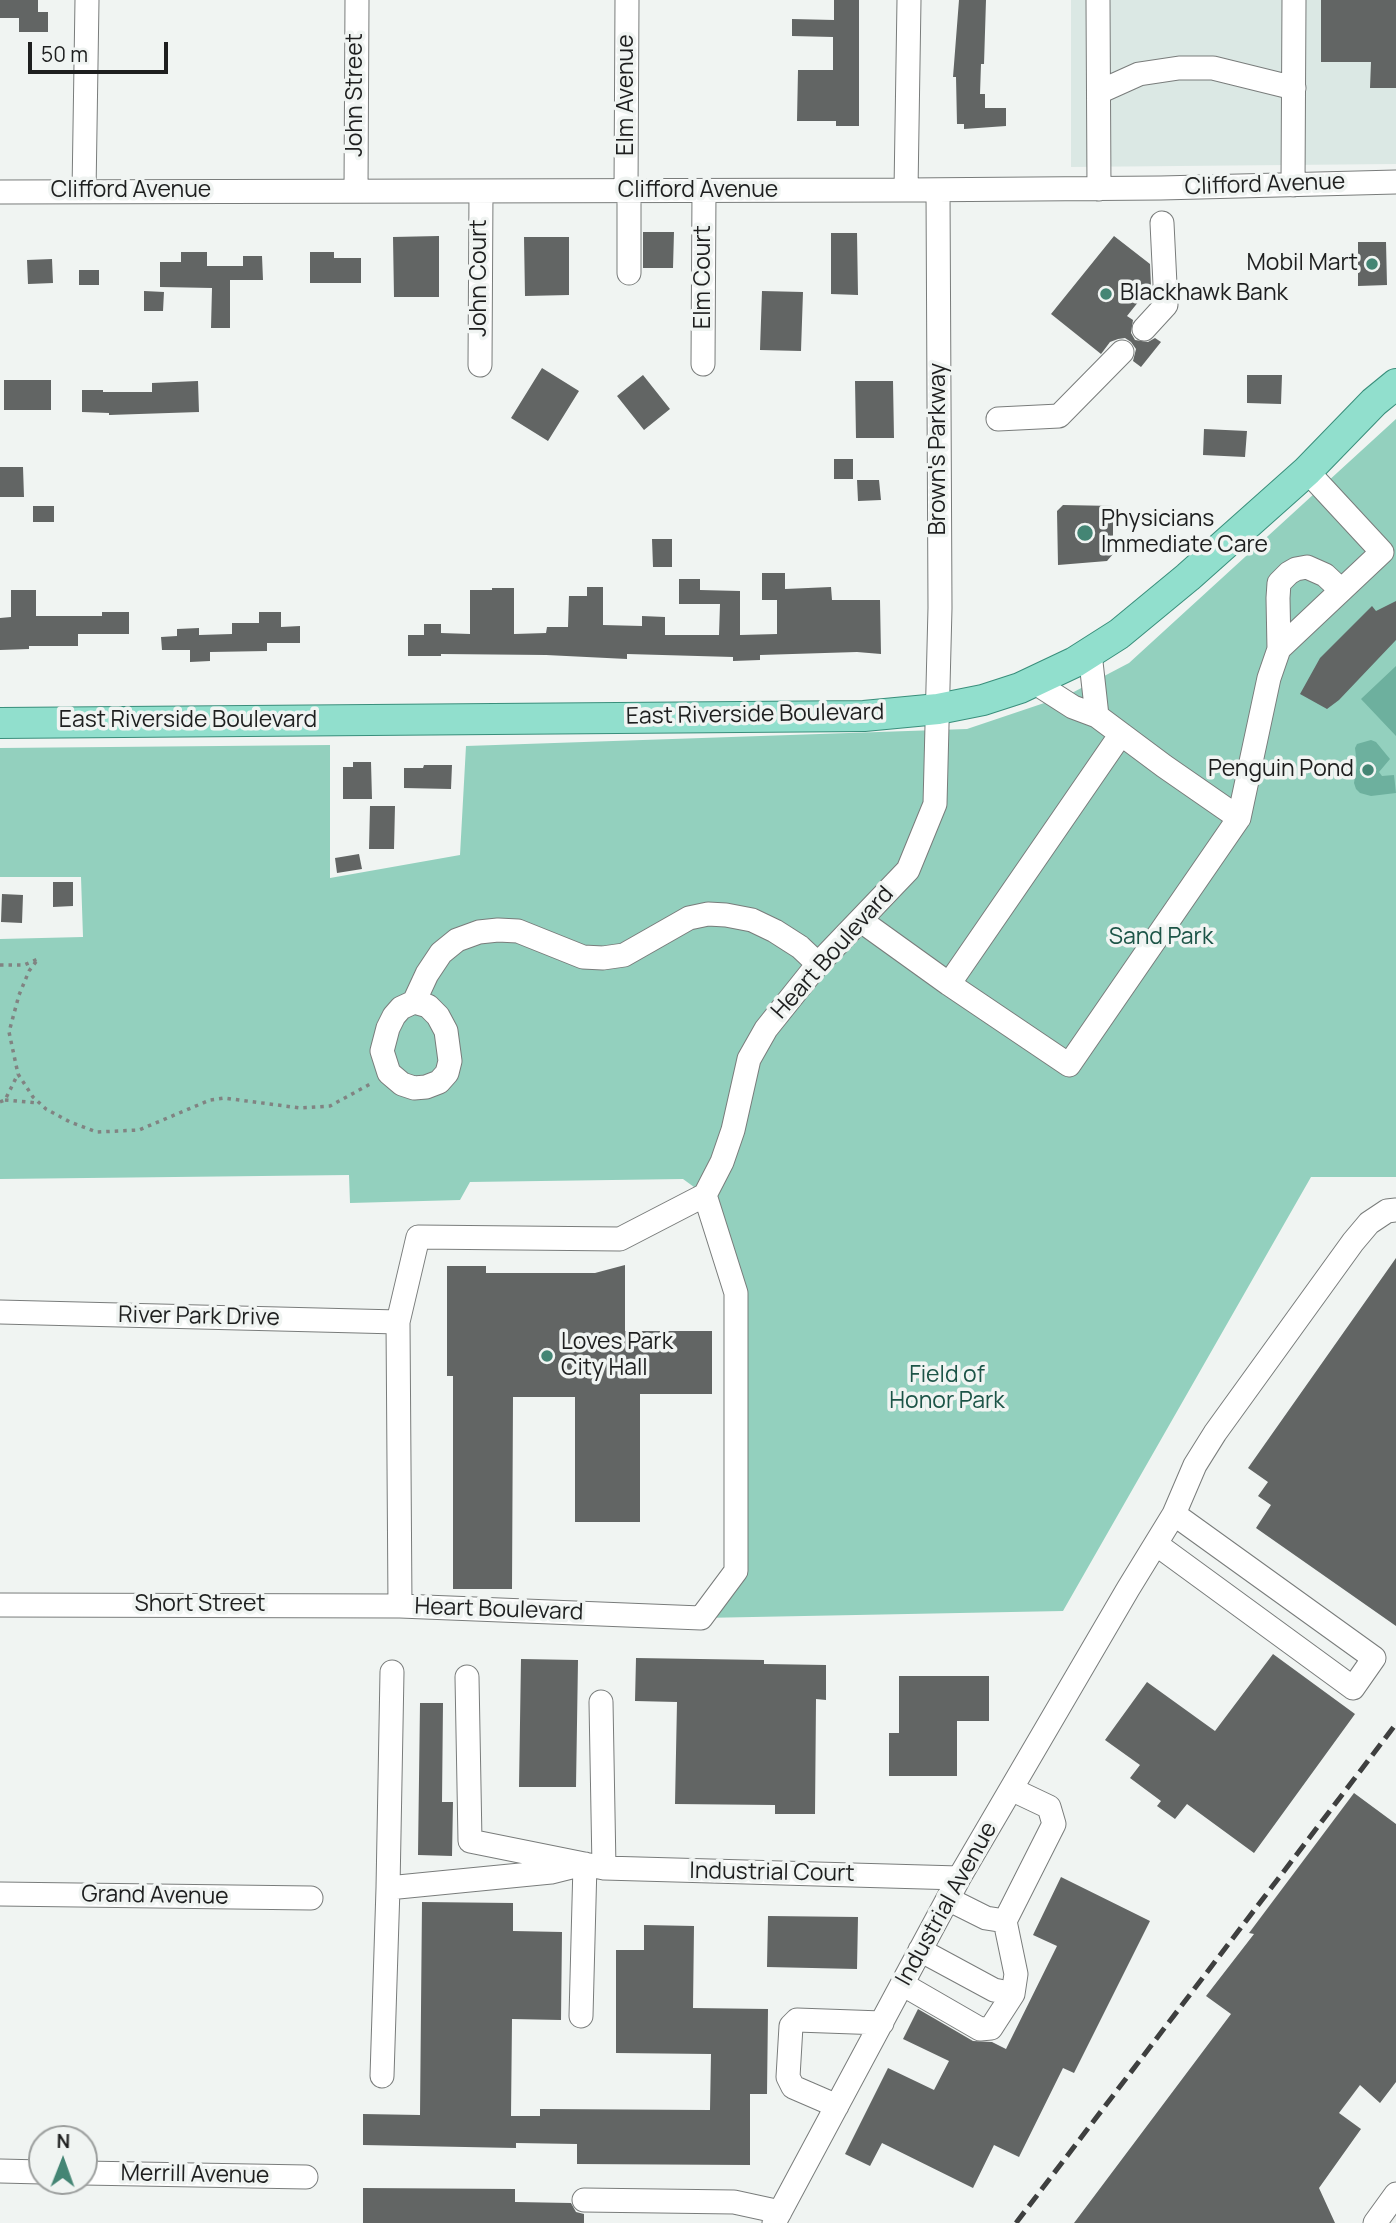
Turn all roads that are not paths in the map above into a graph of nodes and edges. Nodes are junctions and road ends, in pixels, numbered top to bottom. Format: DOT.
graph roads {
  1 [pos="87,0"];
  2 [pos="357,0"];
  3 [pos="627,0"];
  4 [pos="909,0"];
  5 [pos="1098,0"];
  6 [pos="1294,0"];
  7 [pos="1294,88"];
  8 [pos="1099,92"];
  9 [pos="1396,182"];
  10 [pos="1293,185"];
  11 [pos="1099,189"];
  12 [pos="356,190"];
  13 [pos="906,190"];
  14 [pos="938,190"];
  15 [pos="481,191"];
  16 [pos="628,191"];
  17 [pos="704,191"];
  18 [pos="0,192"];
  19 [pos="84,192"];
  20 [pos="1162,223"];
  21 [pos="629,273"];
  22 [pos="1144,329"];
  23 [pos="1122,352"];
  24 [pos="703,364"];
  25 [pos="480,365"];
  26 [pos="1396,384"];
  27 [pos="998,419"];
  28 [pos="1307,471"];
  29 [pos="1389,556"];
  30 [pos="1342,590"];
  31 [pos="1279,649"];
  32 [pos="1090,653"];
  33 [pos="1034,682"];
  34 [pos="939,709"];
  35 [pos="1097,716"];
  36 [pos="0,723"];
  37 [pos="1121,734"];
  38 [pos="1239,818"];
  39 [pos="860,920"];
  40 [pos="818,964"];
  41 [pos="949,984"];
  42 [pos="414,1002"];
  43 [pos="705,1195"];
  44 [pos="1396,1210"];
  45 [pos="0,1312"];
  46 [pos="398,1322"];
  47 [pos="1174,1514"];
  48 [pos="1156,1544"];
  49 [pos="0,1605"];
  50 [pos="400,1606"];
  51 [pos="392,1672"];
  52 [pos="467,1677"];
  53 [pos="601,1702"];
  54 [pos="1011,1789"];
  55 [pos="594,1866"];
  56 [pos="959,1878"];
  57 [pos="388,1888"];
  58 [pos="0,1894"];
  59 [pos="311,1898"];
  60 [pos="947,1899"];
  61 [pos="1006,1921"];
  62 [pos="920,1950"];
  63 [pos="902,1984"];
  64 [pos="1013,1994"];
  65 [pos="581,2016"];
  66 [pos="881,2023"];
  67 [pos="382,2076"];
  68 [pos="837,2106"];
  69 [pos="0,2171"];
  70 [pos="28,2172"];
  71 [pos="98,2173"];
  72 [pos="306,2177"];
  73 [pos="1396,2194"];
  74 [pos="584,2200"];
  75 [pos="777,2217"];
  76 [pos="1375,2223"];
  1 -- 19 [label="street"];
  2 -- 12 [label="street, John Street"];
  3 -- 16 [label="street, Elm Avenue"];
  4 -- 13 [label="street"];
  5 -- 8 [label="street"];
  6 -- 7 [label="street"];
  7 -- 8 [label="street"];
  7 -- 10 [label="street"];
  8 -- 11 [label="street"];
  9 -- 10 [label="street, Clifford Avenue"];
  10 -- 11 [label="street, Clifford Avenue"];
  11 -- 14 [label="street, Clifford Avenue"];
  12 -- 15 [label="street, Clifford Avenue"];
  12 -- 19 [label="street, Clifford Avenue"];
  13 -- 14 [label="street, Clifford Avenue"];
  13 -- 17 [label="street, Clifford Avenue"];
  14 -- 34 [label="street, Brown's Parkway"];
  15 -- 16 [label="street, Clifford Avenue"];
  15 -- 25 [label="street, John Court"];
  16 -- 17 [label="street, Clifford Avenue"];
  16 -- 21 [label="street, Elm Avenue"];
  17 -- 24 [label="street, Elm Court"];
  18 -- 19 [label="street, Clifford Avenue"];
  20 -- 22 [label="street"];
  23 -- 27 [label="street"];
  26 -- 28 [label="main road, East Riverside Boulevard"];
  28 -- 29 [label="street"];
  28 -- 32 [label="main road, East Riverside Boulevard"];
  29 -- 30 [label="street"];
  30 -- 31 [label="street"];
  30 -- 31 [label="street"];
  31 -- 38 [label="street"];
  32 -- 33 [label="main road, East Riverside Boulevard"];
  32 -- 35 [label="street"];
  33 -- 34 [label="main road, East Riverside Boulevard"];
  33 -- 35 [label="street"];
  34 -- 36 [label="main road, East Riverside Boulevard"];
  34 -- 39 [label="street, Heart Boulevard"];
  35 -- 37 [label="street"];
  37 -- 38 [label="street"];
  37 -- 41 [label="street"];
  38 -- 41 [label="street"];
  39 -- 40 [label="street, Heart Boulevard"];
  39 -- 41 [label="street"];
  40 -- 42 [label="street"];
  40 -- 43 [label="street, Heart Boulevard"];
  42 -- 42 [label="street"];
  43 -- 46 [label="street, Heart Boulevard"];
  43 -- 50 [label="street, Heart Boulevard"];
  44 -- 47 [label="street, Industrial Avenue"];
  45 -- 46 [label="street, River Park Drive"];
  46 -- 50 [label="street, Heart Boulevard"];
  47 -- 48 [label="street, Industrial Avenue"];
  47 -- 48 [label="street"];
  48 -- 54 [label="street, Industrial Avenue"];
  49 -- 50 [label="street, Short Street"];
  51 -- 57 [label="street"];
  52 -- 55 [label="street"];
  53 -- 55 [label="street"];
  54 -- 56 [label="street, Industrial Avenue"];
  54 -- 61 [label="street"];
  55 -- 56 [label="street, Industrial Court"];
  55 -- 57 [label="street"];
  55 -- 65 [label="street"];
  56 -- 60 [label="street, Industrial Avenue"];
  57 -- 67 [label="street"];
  58 -- 59 [label="street, Grand Avenue"];
  60 -- 61 [label="street"];
  60 -- 62 [label="street, Industrial Avenue"];
  61 -- 64 [label="street"];
  62 -- 63 [label="street, Industrial Avenue"];
  62 -- 64 [label="street"];
  63 -- 64 [label="street"];
  63 -- 66 [label="street, Industrial Avenue"];
  66 -- 68 [label="street, Industrial Avenue"];
  66 -- 68 [label="street"];
  68 -- 75 [label="street, Industrial Avenue"];
  69 -- 70 [label="street"];
  71 -- 72 [label="street, Merrill Avenue"];
  73 -- 76 [label="street"];
  74 -- 75 [label="street"];
}
